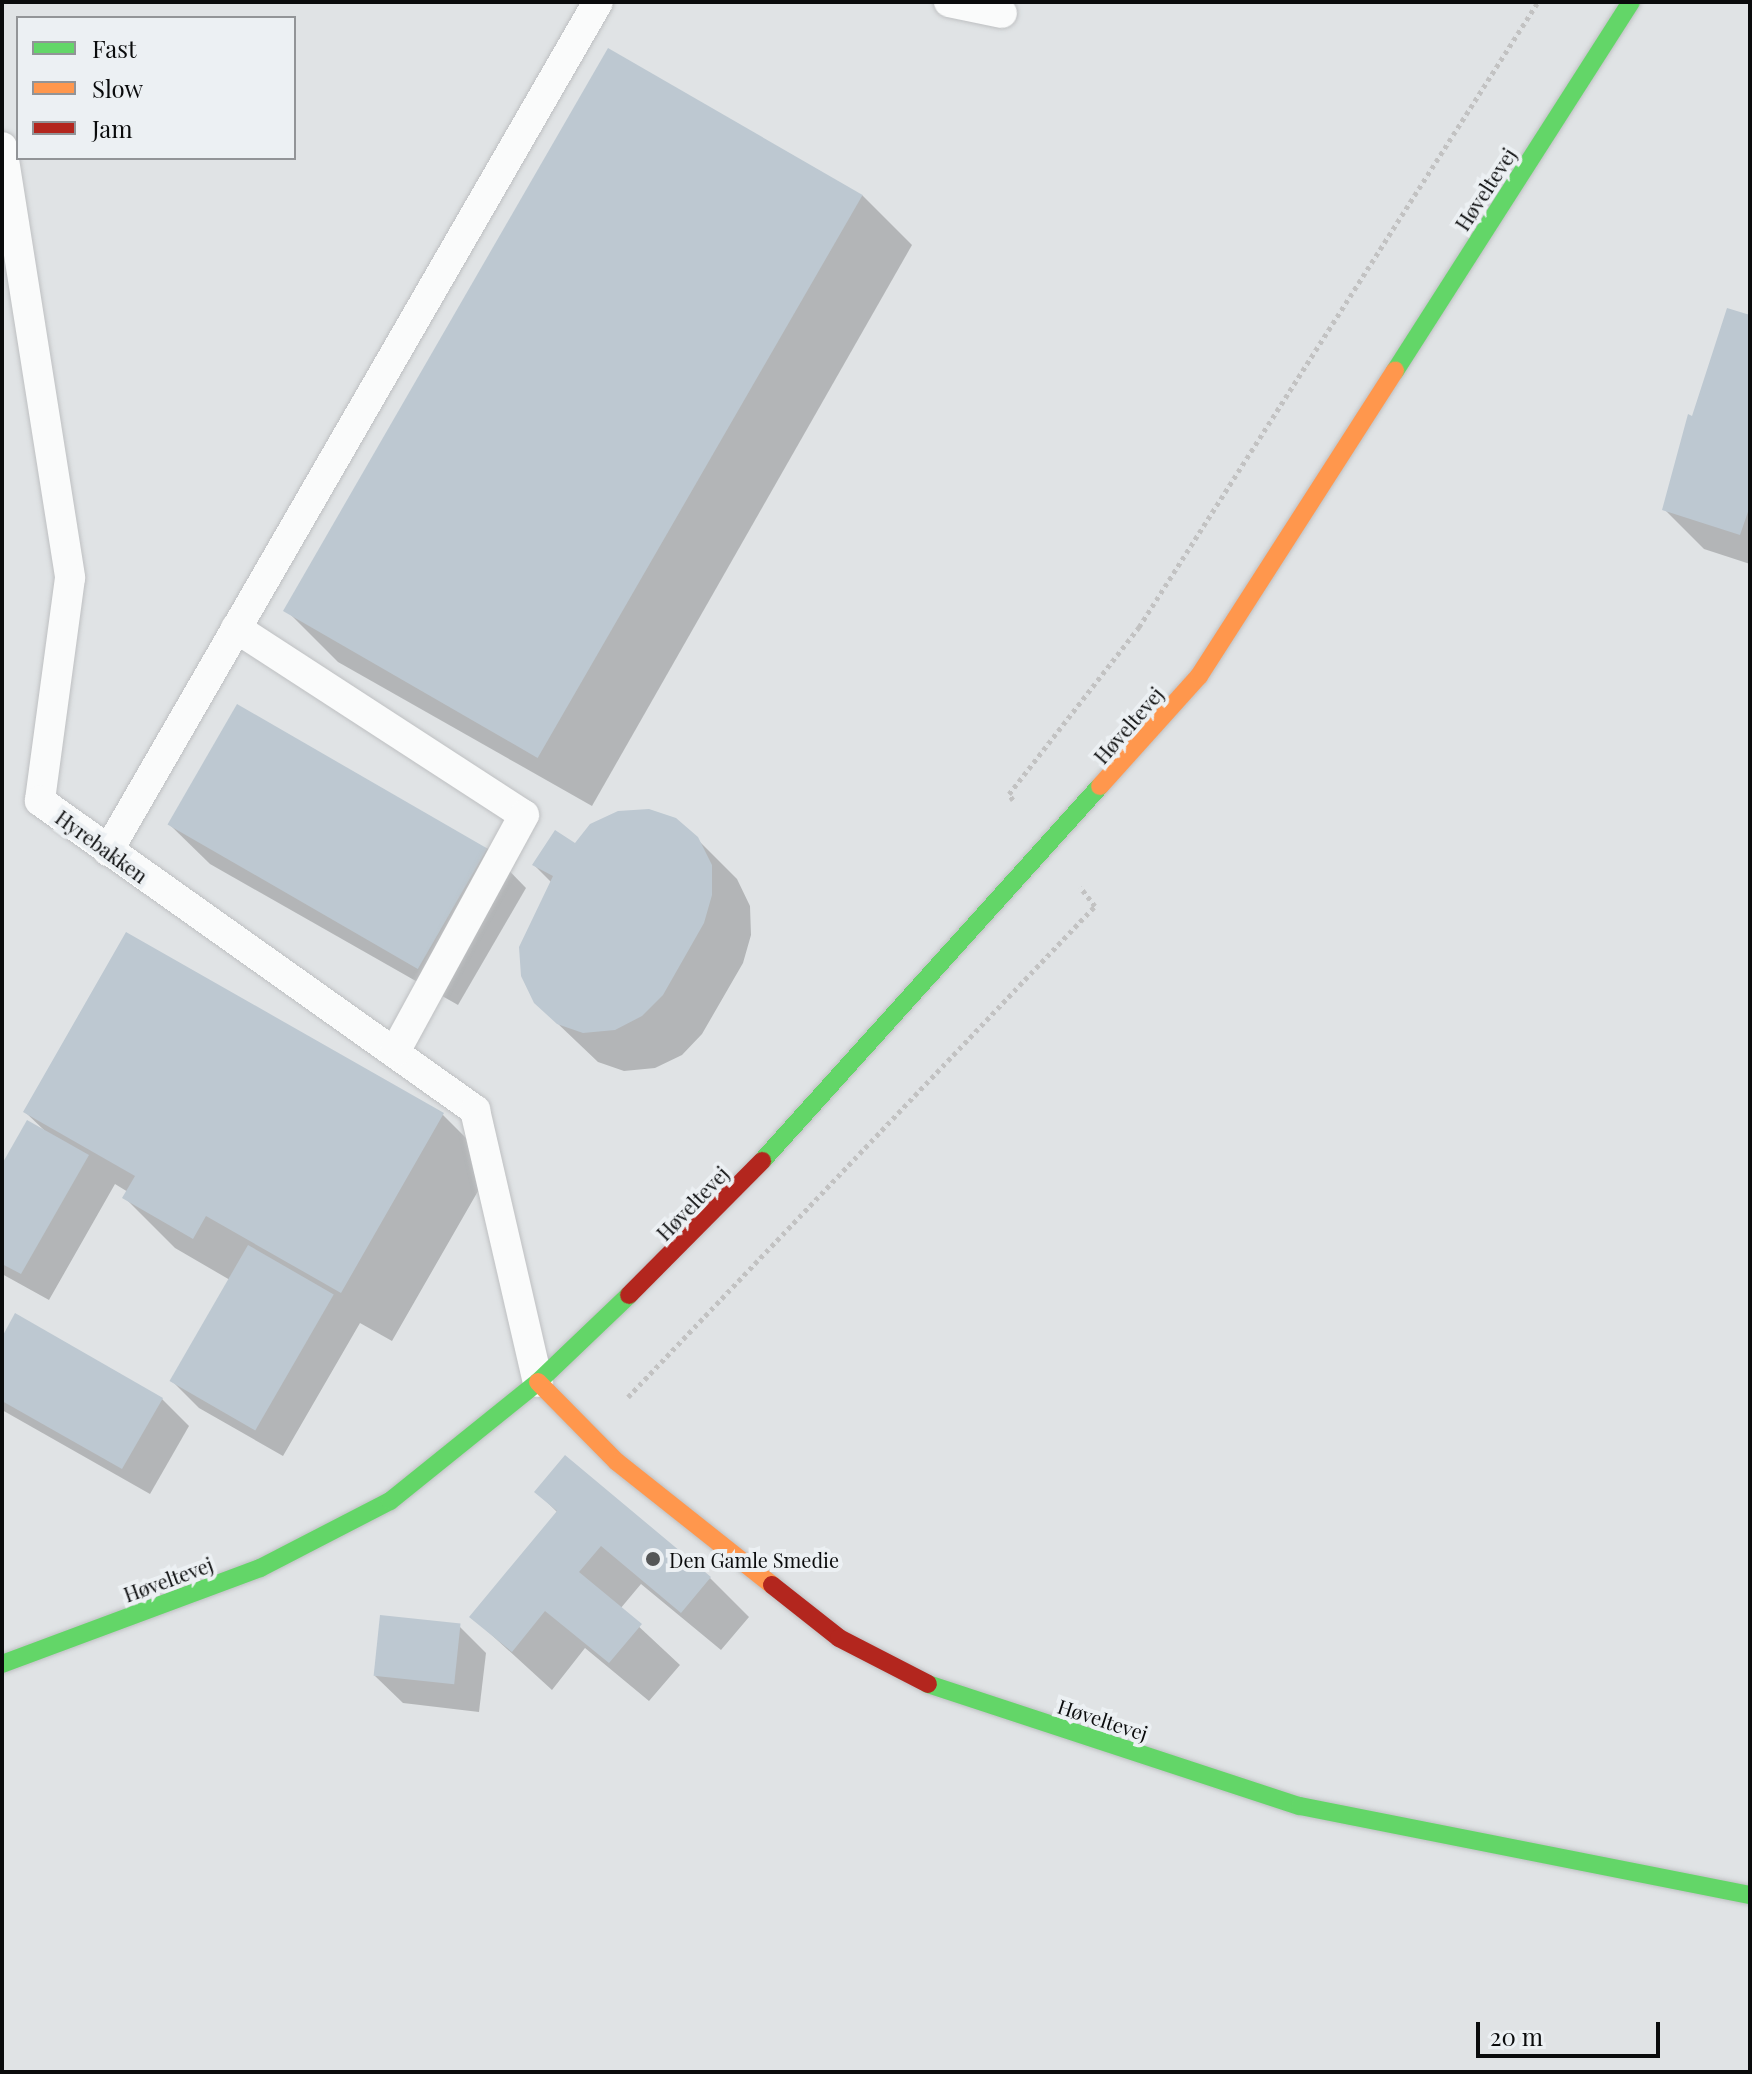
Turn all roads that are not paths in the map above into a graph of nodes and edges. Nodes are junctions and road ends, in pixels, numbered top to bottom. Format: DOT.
graph roads {
  1 [pos="598,2"];
  2 [pos="949,2"];
  3 [pos="1631,2"];
  4 [pos="1002,13"];
  5 [pos="2,147"];
  6 [pos="236,628"];
  7 [pos="108,851"];
  8 [pos="395,1052"];
  9 [pos="538,1382"];
  10 [pos="2,1664"];
  11 [pos="1750,1895"];
  1 -- 6 [label="lane"];
  2 -- 4 [label="lane"];
  3 -- 9 [label="street, Høveltevej"];
  5 -- 7 [label="lane, Hyrebakken"];
  6 -- 7 [label="lane"];
  6 -- 8 [label="lane"];
  7 -- 8 [label="lane, Hyrebakken"];
  8 -- 9 [label="lane, Hyrebakken"];
  9 -- 10 [label="street, Høveltevej"];
  9 -- 11 [label="street, Høveltevej"];
}
